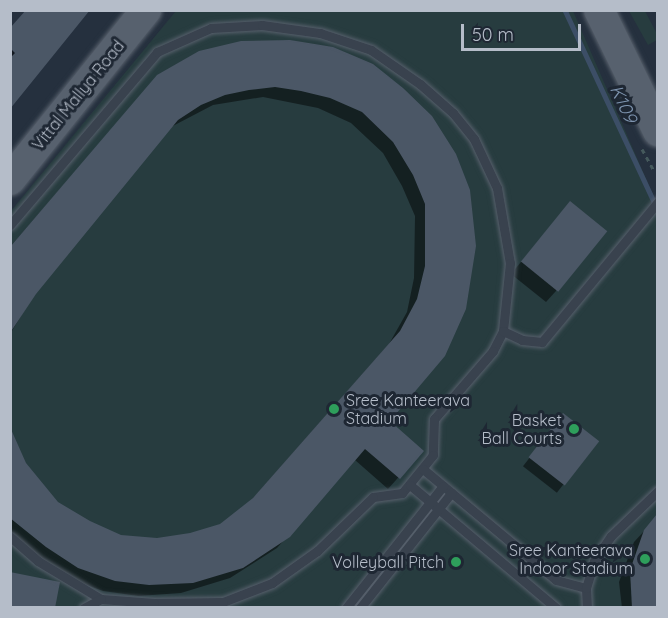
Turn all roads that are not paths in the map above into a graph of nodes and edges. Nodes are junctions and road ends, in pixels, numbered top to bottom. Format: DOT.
graph roads {
  1 [pos="146,10"];
  2 [pos="599,10"];
  3 [pos="649,139"];
  4 [pos="10,180"];
  5 [pos="657,202"];
  6 [pos="10,225"];
  7 [pos="503,331"];
  8 [pos="423,469"];
  9 [pos="410,485"];
  10 [pos="447,489"];
  11 [pos="657,491"];
  12 [pos="430,502"];
  13 [pos="438,509"];
  14 [pos="10,537"];
  15 [pos="586,588"];
  16 [pos="101,599"];
  17 [pos="84,608"];
  18 [pos="346,608"];
  19 [pos="360,608"];
  20 [pos="556,608"];
  21 [pos="587,608"];
  1 -- 4 [label="main road, Vittal Mallya Road"];
  2 -- 3 [label="main road"];
  5 -- 7 [label="lane"];
  6 -- 7 [label="lane"];
  7 -- 8 [label="lane"];
  8 -- 9 [label="lane"];
  8 -- 10 [label="lane"];
  9 -- 12 [label="lane"];
  9 -- 16 [label="lane"];
  10 -- 12 [label="lane"];
  10 -- 13 [label="lane"];
  10 -- 15 [label="lane"];
  11 -- 15 [label="lane"];
  12 -- 13 [label="lane"];
  12 -- 18 [label="lane"];
  13 -- 19 [label="lane"];
  13 -- 20 [label="lane"];
  14 -- 16 [label="lane"];
  15 -- 21 [label="lane"];
  16 -- 17 [label="lane"];
}
